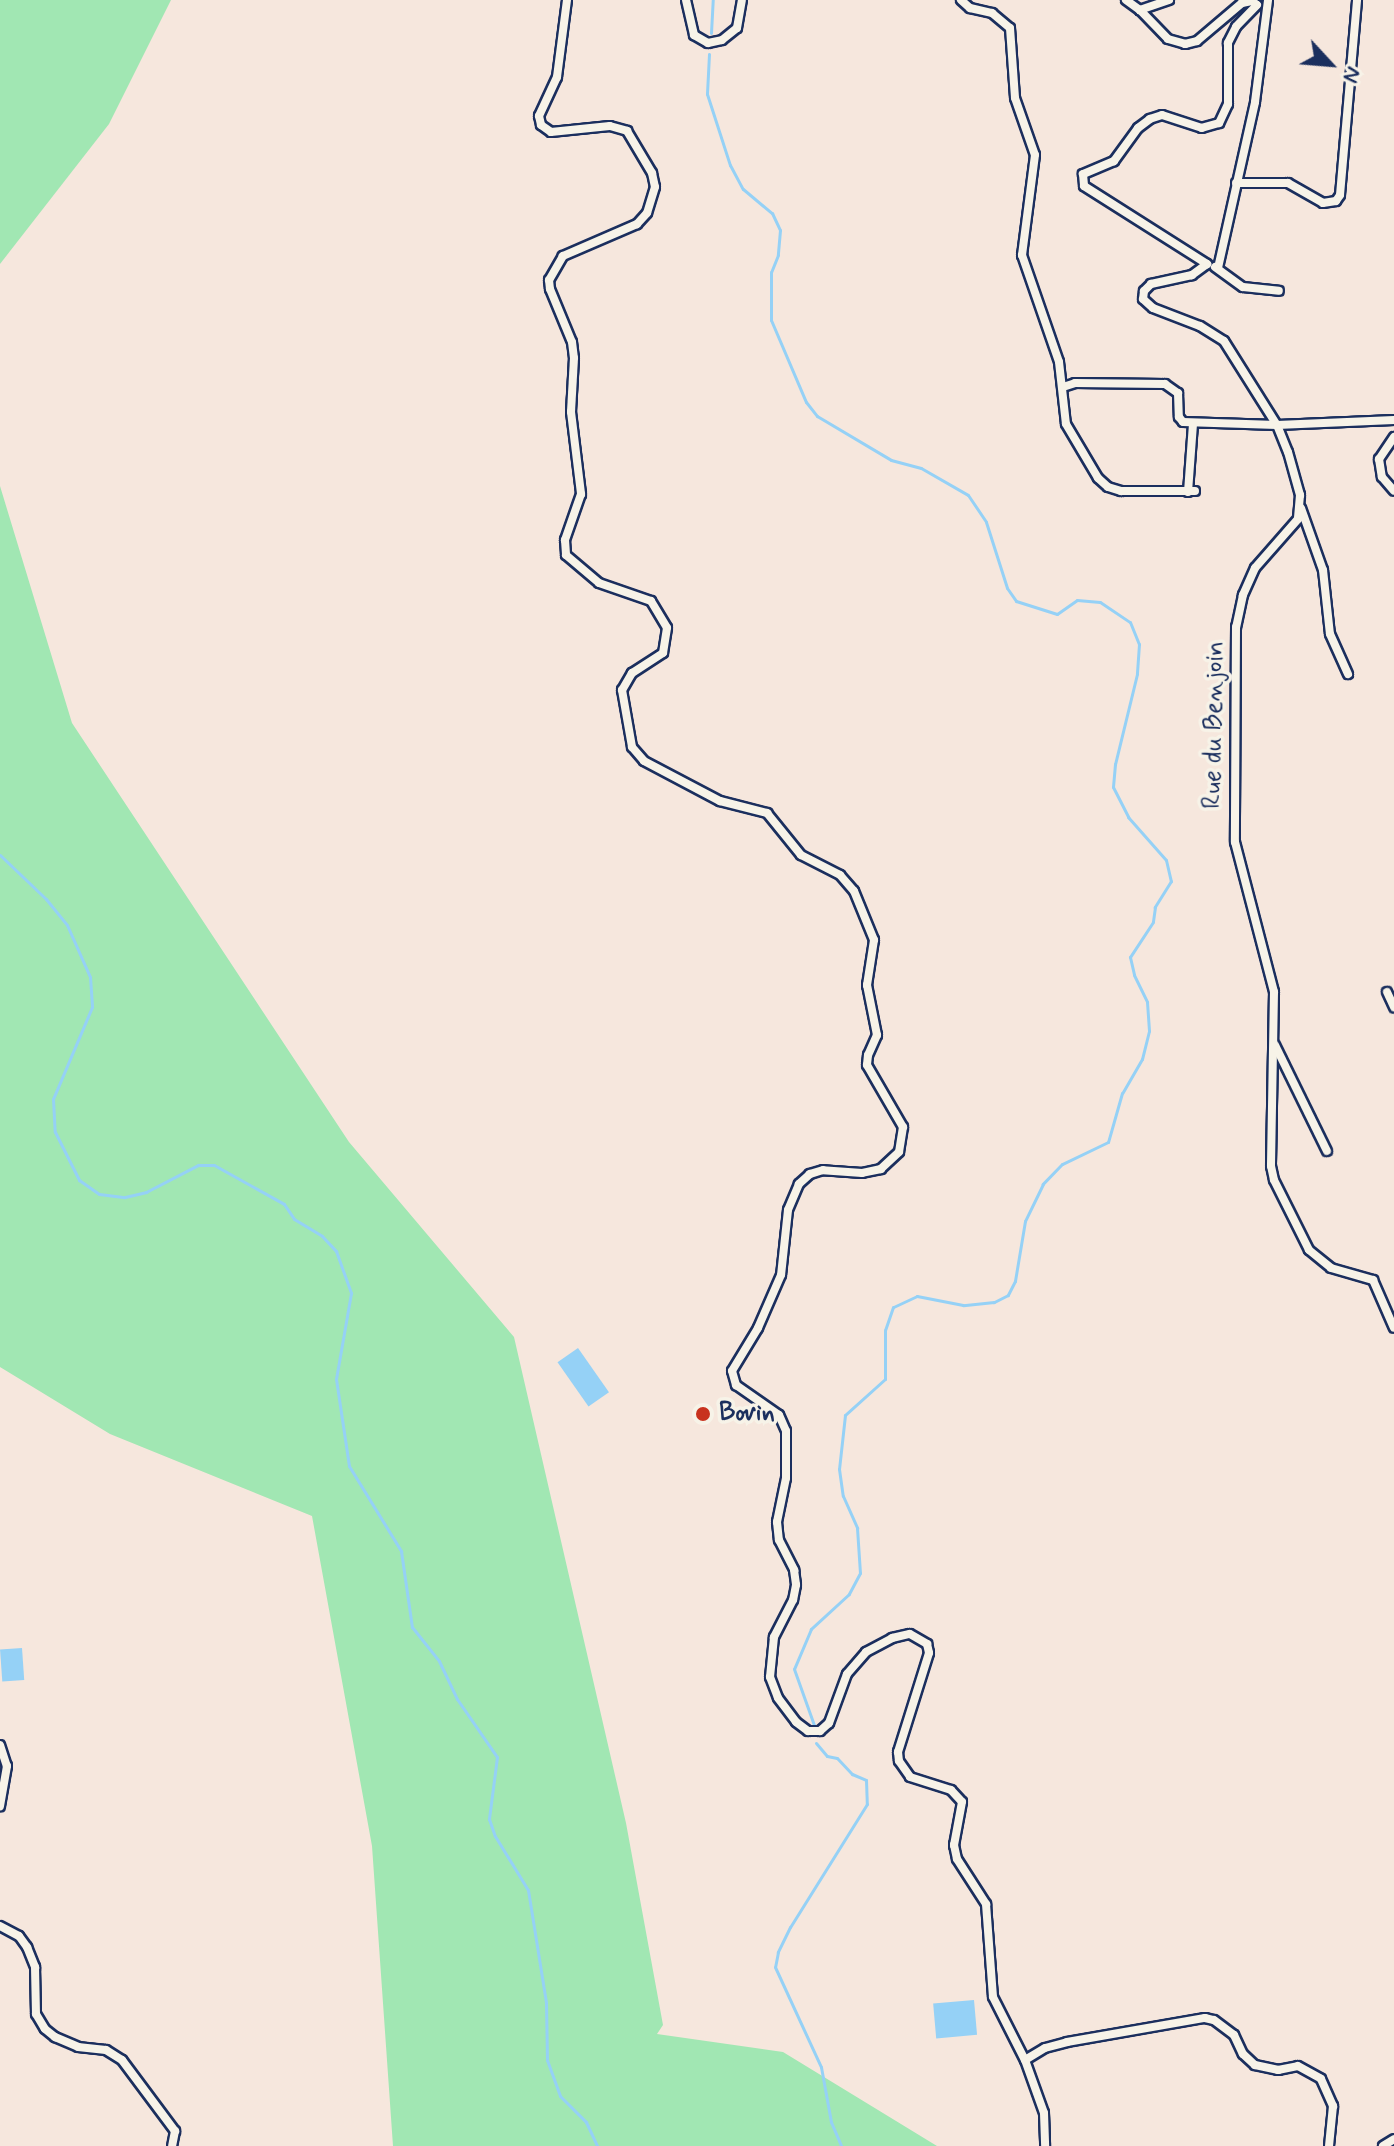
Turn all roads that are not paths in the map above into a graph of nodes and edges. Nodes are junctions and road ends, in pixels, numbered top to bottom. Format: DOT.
graph roads {
  1 [pos="567,0"];
  2 [pos="686,0"];
  3 [pos="742,0"];
  4 [pos="961,0"];
  5 [pos="1126,0"];
  6 [pos="1169,0"];
  7 [pos="1357,0"];
  8 [pos="1262,1"];
  9 [pos="1140,10"];
  10 [pos="1236,183"];
  11 [pos="1207,264"];
  12 [pos="1218,268"];
  13 [pos="1279,291"];
  14 [pos="1063,387"];
  15 [pos="1394,420"];
  16 [pos="1193,424"];
  17 [pos="1277,425"];
  18 [pos="1394,437"];
  19 [pos="1394,491"];
  20 [pos="1301,508"];
  21 [pos="1348,674"];
  22 [pos="1387,992"];
  23 [pos="1394,1007"];
  24 [pos="1275,1044"];
  25 [pos="1327,1151"];
  26 [pos="1394,1328"];
  27 [pos="0,1745"];
  28 [pos="0,1806"];
  29 [pos="0,1926"];
  30 [pos="1025,2060"];
  31 [pos="1394,2139"];
  32 [pos="172,2146"];
  33 [pos="1045,2146"];
  34 [pos="1329,2146"];
  35 [pos="1383,2146"];
  1 -- 30 [label="street"];
  2 -- 3 [label="street"];
  4 -- 14 [label="street"];
  5 -- 9 [label="street"];
  6 -- 9 [label="street"];
  7 -- 10 [label="street"];
  8 -- 9 [label="street"];
  8 -- 10 [label="street"];
  8 -- 11 [label="street"];
  10 -- 12 [label="street"];
  11 -- 12 [label="street"];
  11 -- 17 [label="street"];
  12 -- 13 [label="street"];
  14 -- 16 [label="street"];
  14 -- 16 [label="street"];
  15 -- 17 [label="street"];
  16 -- 17 [label="street"];
  17 -- 20 [label="street"];
  18 -- 19 [label="street"];
  20 -- 21 [label="street"];
  20 -- 24 [label="street, Rue du Benjoin"];
  22 -- 23 [label="street"];
  24 -- 25 [label="street, Rue du Benjoin"];
  24 -- 26 [label="street, Rue du Benjoin"];
  27 -- 28 [label="street"];
  29 -- 32 [label="street"];
  30 -- 33 [label="street"];
  30 -- 34 [label="street"];
  31 -- 35 [label="street"];
}
